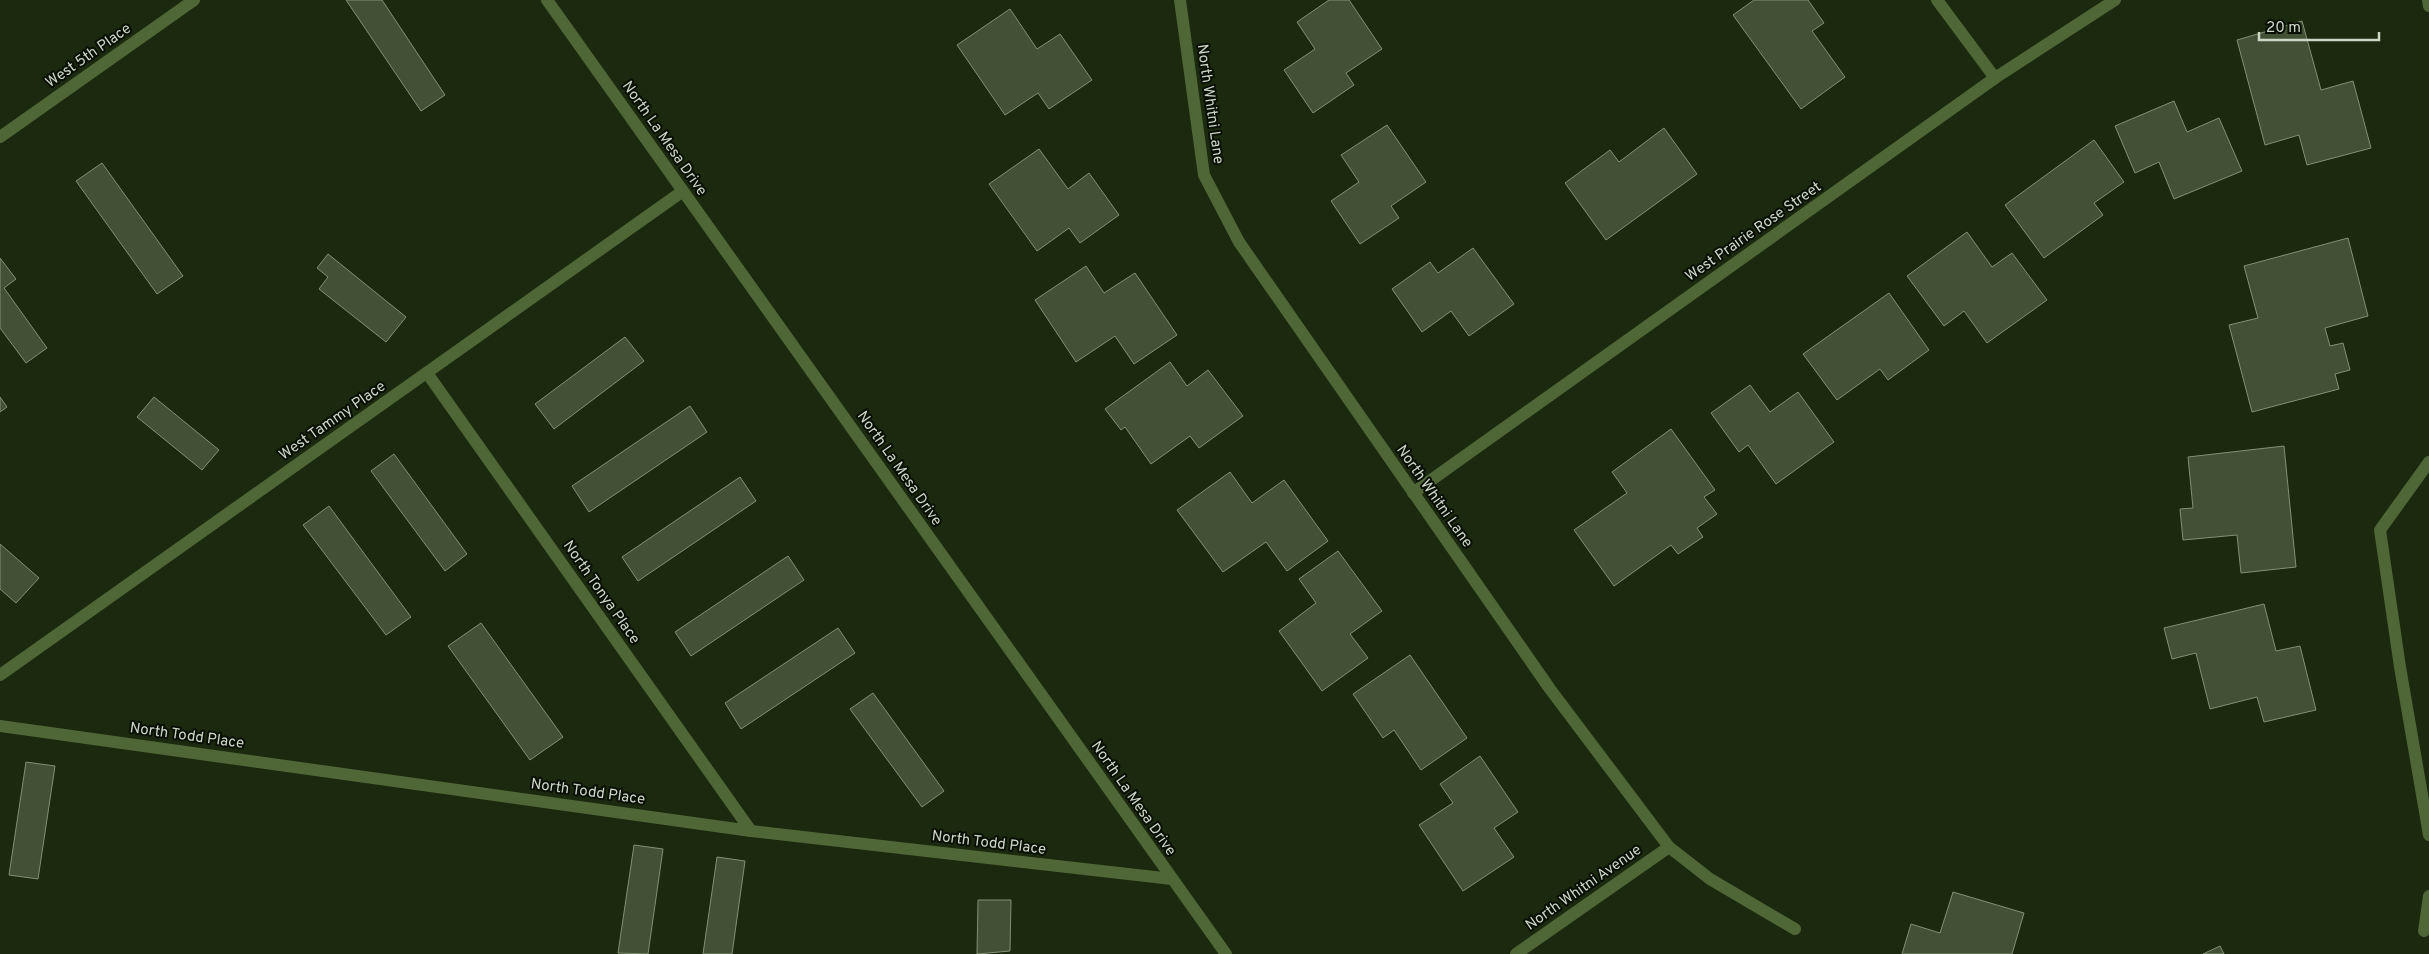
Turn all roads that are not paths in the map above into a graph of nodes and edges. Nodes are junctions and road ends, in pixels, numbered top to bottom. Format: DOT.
graph roads {
  1 [pos="194,0"];
  2 [pos="547,0"];
  3 [pos="1180,0"];
  4 [pos="1937,0"];
  5 [pos="2115,0"];
  6 [pos="2428,0"];
  7 [pos="2429,6"];
  8 [pos="1995,78"];
  9 [pos="0,137"];
  10 [pos="683,191"];
  11 [pos="427,373"];
  12 [pos="2429,462"];
  13 [pos="1413,493"];
  14 [pos="0,675"];
  15 [pos="0,726"];
  16 [pos="751,831"];
  17 [pos="2429,835"];
  18 [pos="1669,847"];
  19 [pos="1172,879"];
  20 [pos="2429,896"];
  21 [pos="1795,929"];
  22 [pos="2424,931"];
  23 [pos="1226,954"];
  24 [pos="1516,954"];
  1 -- 9 [label="street, West 5th Place"];
  2 -- 10 [label="street, North La Mesa Drive"];
  3 -- 13 [label="street, North Whitni Lane"];
  4 -- 8 [label="street"];
  5 -- 8 [label="street, West Prairie Rose Street"];
  6 -- 7 [label="street"];
  8 -- 13 [label="street, West Prairie Rose Street"];
  10 -- 11 [label="street, West Tammy Place"];
  10 -- 19 [label="street, North La Mesa Drive"];
  11 -- 14 [label="street, West Tammy Place"];
  11 -- 16 [label="street, North Tonya Place"];
  12 -- 17 [label="street"];
  13 -- 18 [label="street, North Whitni Lane"];
  15 -- 16 [label="street, North Todd Place"];
  16 -- 19 [label="street, North Todd Place"];
  18 -- 21 [label="street, North Whitni Lane"];
  18 -- 24 [label="street, North Whitni Avenue"];
  19 -- 23 [label="street, North La Mesa Drive"];
  20 -- 22 [label="street"];
}
